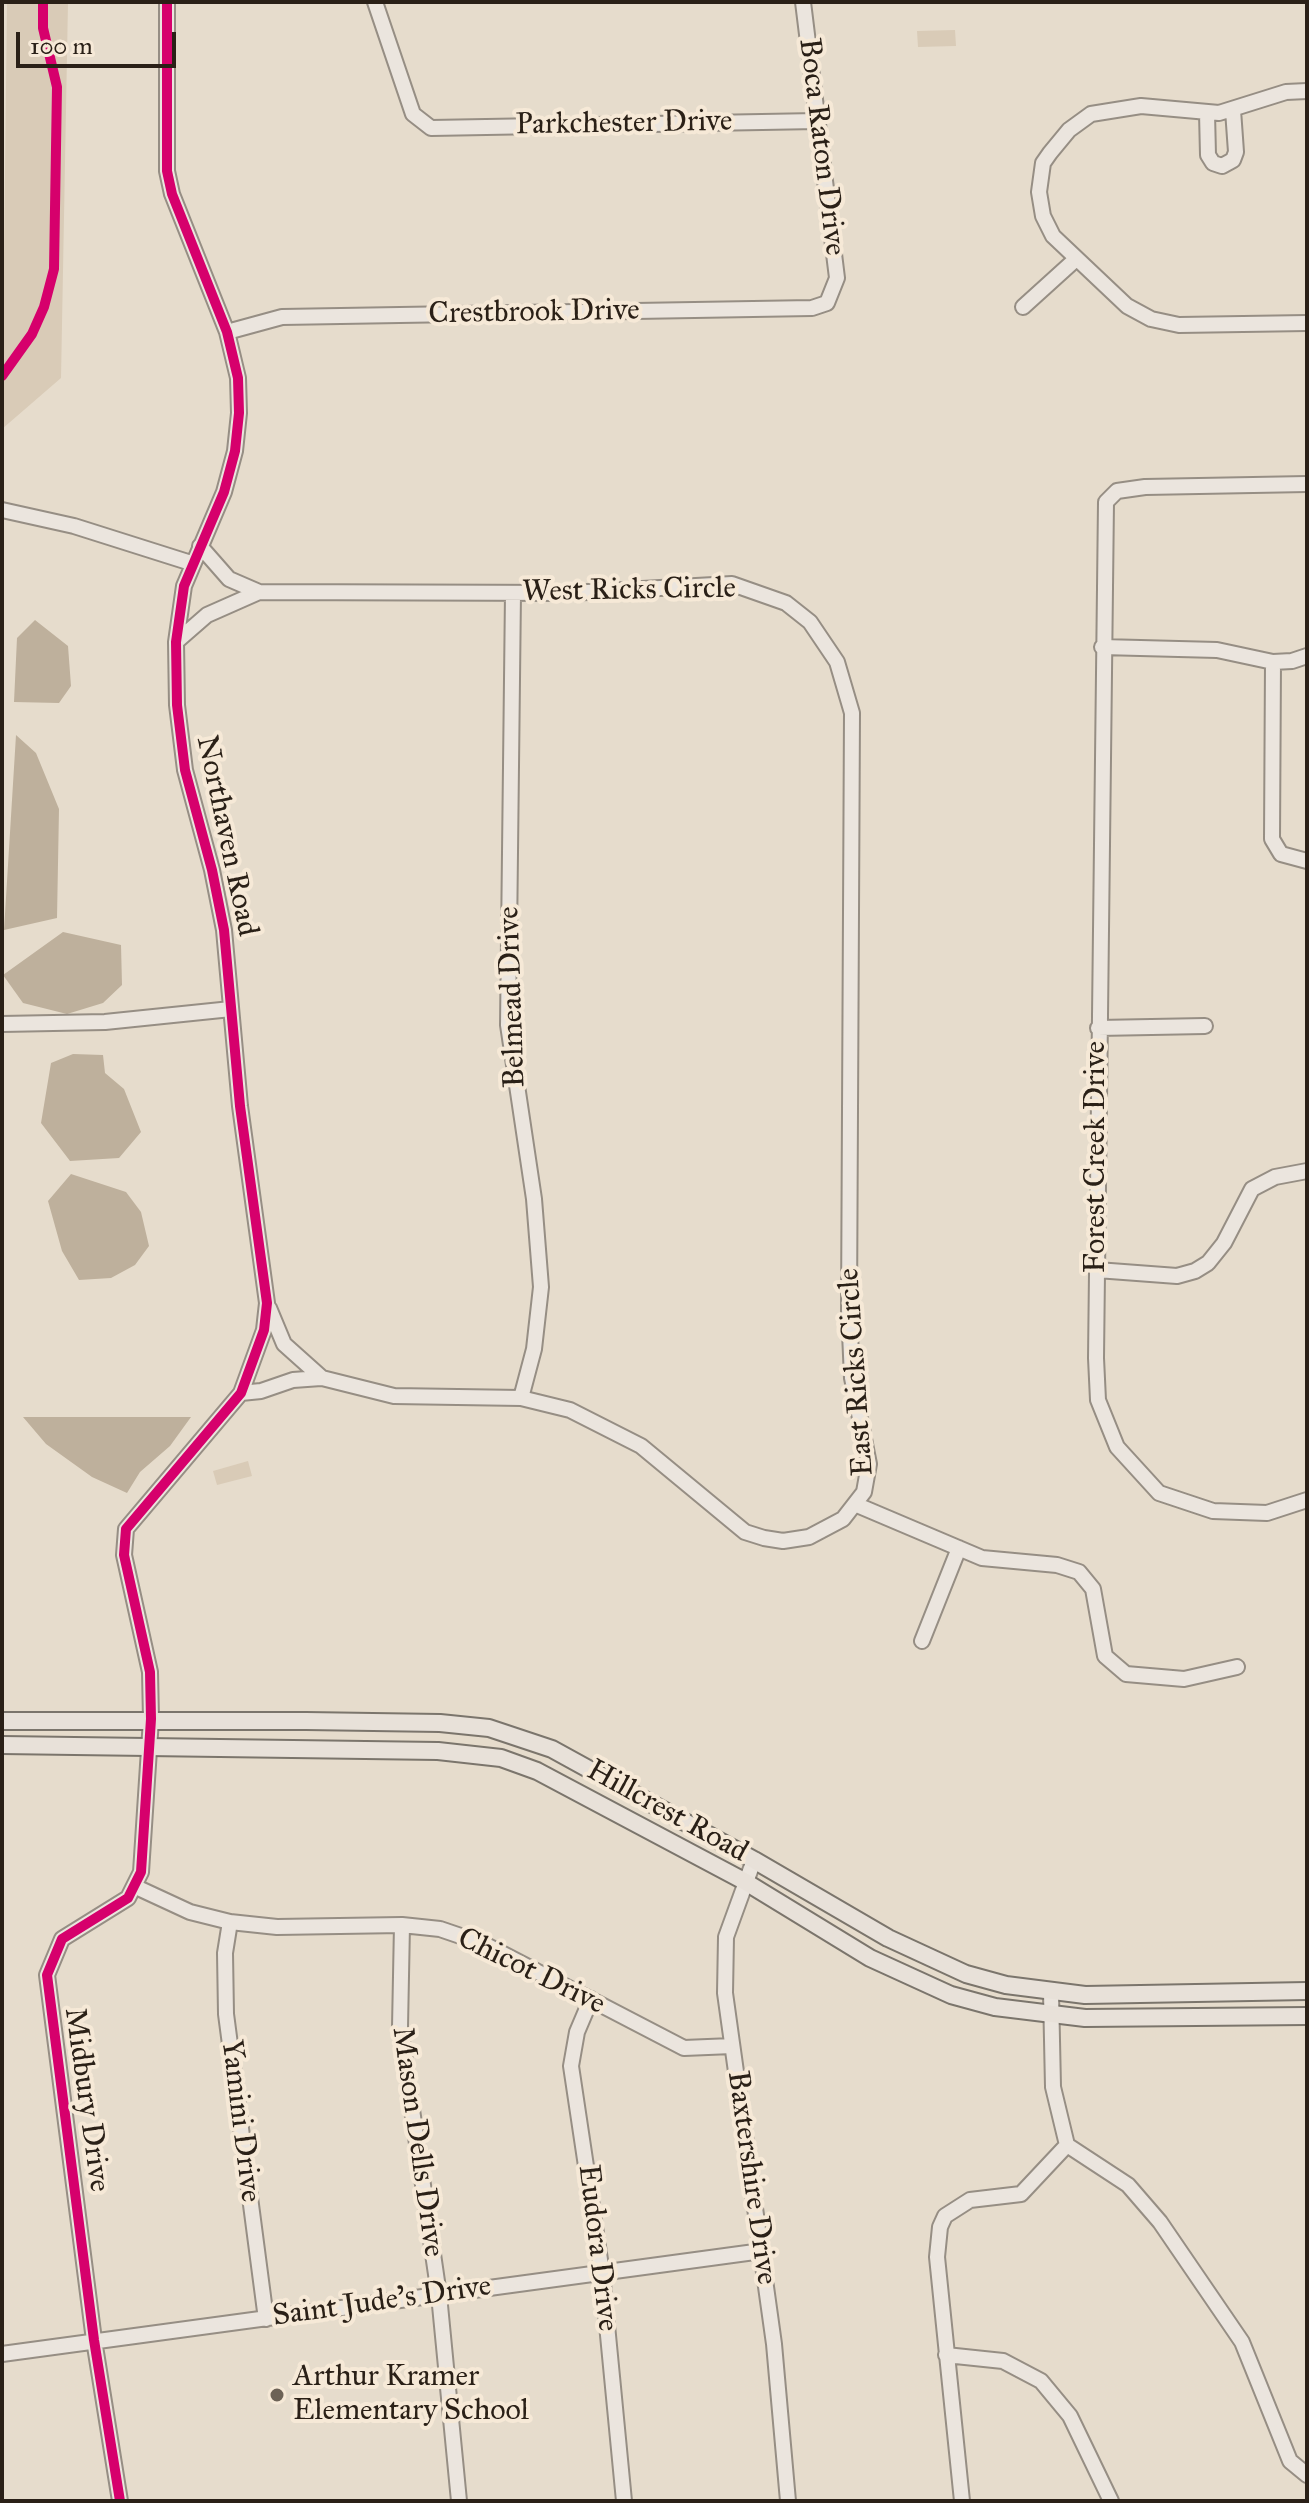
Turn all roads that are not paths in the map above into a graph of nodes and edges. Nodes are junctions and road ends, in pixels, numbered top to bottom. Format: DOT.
graph roads {
  1 [pos="167,2"];
  2 [pos="375,2"];
  3 [pos="803,2"];
  4 [pos="1307,91"];
  5 [pos="1233,110"];
  6 [pos="1207,113"];
  7 [pos="817,121"];
  8 [pos="1076,259"];
  9 [pos="835,291"];
  10 [pos="1023,307"];
  11 [pos="1307,323"];
  12 [pos="227,332"];
  13 [pos="1307,484"];
  14 [pos="2,510"];
  15 [pos="200,546"];
  16 [pos="191,563"];
  17 [pos="259,592"];
  18 [pos="513,593"];
  19 [pos="176,642"];
  20 [pos="1102,647"];
  21 [pos="1307,656"];
  22 [pos="1273,662"];
  23 [pos="1307,861"];
  24 [pos="852,982"];
  25 [pos="231,1009"];
  26 [pos="2,1024"];
  27 [pos="1205,1026"];
  28 [pos="1098,1028"];
  29 [pos="1307,1171"];
  30 [pos="1097,1270"];
  31 [pos="267,1303"];
  32 [pos="322,1378"];
  33 [pos="241,1393"];
  34 [pos="521,1398"];
  35 [pos="1307,1500"];
  36 [pos="857,1505"];
  37 [pos="959,1548"];
  38 [pos="922,1641"];
  39 [pos="1237,1667"];
  40 [pos="151,1719"];
  41 [pos="2,1721"];
  42 [pos="2,1745"];
  43 [pos="150,1746"];
  44 [pos="754,1860"];
  45 [pos="744,1881"];
  46 [pos="136,1887"];
  47 [pos="230,1922"];
  48 [pos="402,1925"];
  49 [pos="1307,1991"];
  50 [pos="1051,1993"];
  51 [pos="591,1999"];
  52 [pos="1050,2015"];
  53 [pos="1307,2016"];
  54 [pos="732,2046"];
  55 [pos="1067,2145"];
  56 [pos="762,2251"];
  57 [pos="602,2273"];
  58 [pos="439,2295"];
  59 [pos="266,2319"];
  60 [pos="94,2340"];
  61 [pos="2,2354"];
  62 [pos="946,2355"];
  63 [pos="1307,2475"];
  64 [pos="120,2501"];
  65 [pos="459,2501"];
  66 [pos="624,2501"];
  67 [pos="788,2501"];
  68 [pos="962,2501"];
  69 [pos="1111,2501"];
  1 -- 12 [label="street, Northaven Road"];
  2 -- 7 [label="street, Parkchester Drive"];
  3 -- 7 [label="street, Boca Raton Drive"];
  4 -- 5 [label="street"];
  5 -- 6 [label="street"];
  5 -- 6 [label="street"];
  6 -- 8 [label="street"];
  7 -- 9 [label="street, Boca Raton Drive"];
  8 -- 10 [label="street"];
  8 -- 11 [label="street"];
  9 -- 12 [label="street, Crestbrook Drive"];
  12 -- 15 [label="street, Northaven Road"];
  13 -- 20 [label="street, Forest Creek Drive"];
  14 -- 16 [label="street"];
  15 -- 16 [label="street, Northaven Road"];
  15 -- 17 [label="street, West Ricks Circle"];
  16 -- 19 [label="street, Northaven Road"];
  17 -- 18 [label="street, West Ricks Circle"];
  17 -- 19 [label="street, West Ricks Circle"];
  18 -- 24 [label="street, West Ricks Circle"];
  18 -- 34 [label="street, Belmead Drive"];
  19 -- 25 [label="street, Northaven Road"];
  20 -- 22 [label="street"];
  20 -- 28 [label="street, Forest Creek Drive"];
  21 -- 22 [label="street"];
  22 -- 23 [label="street"];
  24 -- 36 [label="street, East Ricks Circle"];
  25 -- 26 [label="street"];
  25 -- 31 [label="street, Northaven Road"];
  27 -- 28 [label="street"];
  28 -- 30 [label="street, Forest Creek Drive"];
  29 -- 30 [label="street"];
  30 -- 35 [label="street, Forest Creek Drive"];
  31 -- 32 [label="street, East Ricks Circle"];
  31 -- 33 [label="street, Northaven Road"];
  32 -- 33 [label="street, East Ricks Circle"];
  32 -- 34 [label="street, East Ricks Circle"];
  33 -- 40 [label="street, Northaven Road"];
  34 -- 36 [label="street, East Ricks Circle"];
  36 -- 37 [label="street"];
  37 -- 38 [label="street"];
  37 -- 39 [label="street"];
  40 -- 41 [label="main road, Hillcrest Road"];
  40 -- 43 [label="street, Northaven Road"];
  40 -- 44 [label="main road, Hillcrest Road"];
  42 -- 43 [label="main road, Hillcrest Road"];
  43 -- 45 [label="main road, Hillcrest Road"];
  43 -- 46 [label="street"];
  44 -- 45 [label="street, Baxtershire Drive"];
  44 -- 50 [label="main road, Hillcrest Road"];
  45 -- 52 [label="main road, Hillcrest Road"];
  45 -- 54 [label="street, Baxtershire Drive"];
  46 -- 47 [label="street, Chicot Drive"];
  46 -- 60 [label="street, Midbury Drive"];
  47 -- 48 [label="street, Chicot Drive"];
  47 -- 59 [label="street, Yamini Drive"];
  48 -- 51 [label="street, Chicot Drive"];
  48 -- 58 [label="street, Mason Dells Drive"];
  49 -- 50 [label="main road, Hillcrest Road"];
  50 -- 52 [label="street"];
  51 -- 54 [label="street, Chicot Drive"];
  51 -- 57 [label="street, Eudora Drive"];
  52 -- 53 [label="main road, Hillcrest Road"];
  52 -- 55 [label="street"];
  54 -- 56 [label="street, Baxtershire Drive"];
  55 -- 62 [label="street"];
  55 -- 63 [label="street"];
  56 -- 57 [label="street, Saint Jude's Drive"];
  56 -- 67 [label="street, Baxtershire Drive"];
  57 -- 58 [label="street, Saint Jude's Drive"];
  57 -- 66 [label="street, Eudora Drive"];
  58 -- 59 [label="street, Saint Jude's Drive"];
  58 -- 65 [label="street, Mason Dells Drive"];
  59 -- 60 [label="street, Saint Jude's Drive"];
  60 -- 61 [label="street, Saint Jude's Drive"];
  60 -- 64 [label="street, Midbury Drive"];
  62 -- 68 [label="street"];
  62 -- 69 [label="street"];
}
